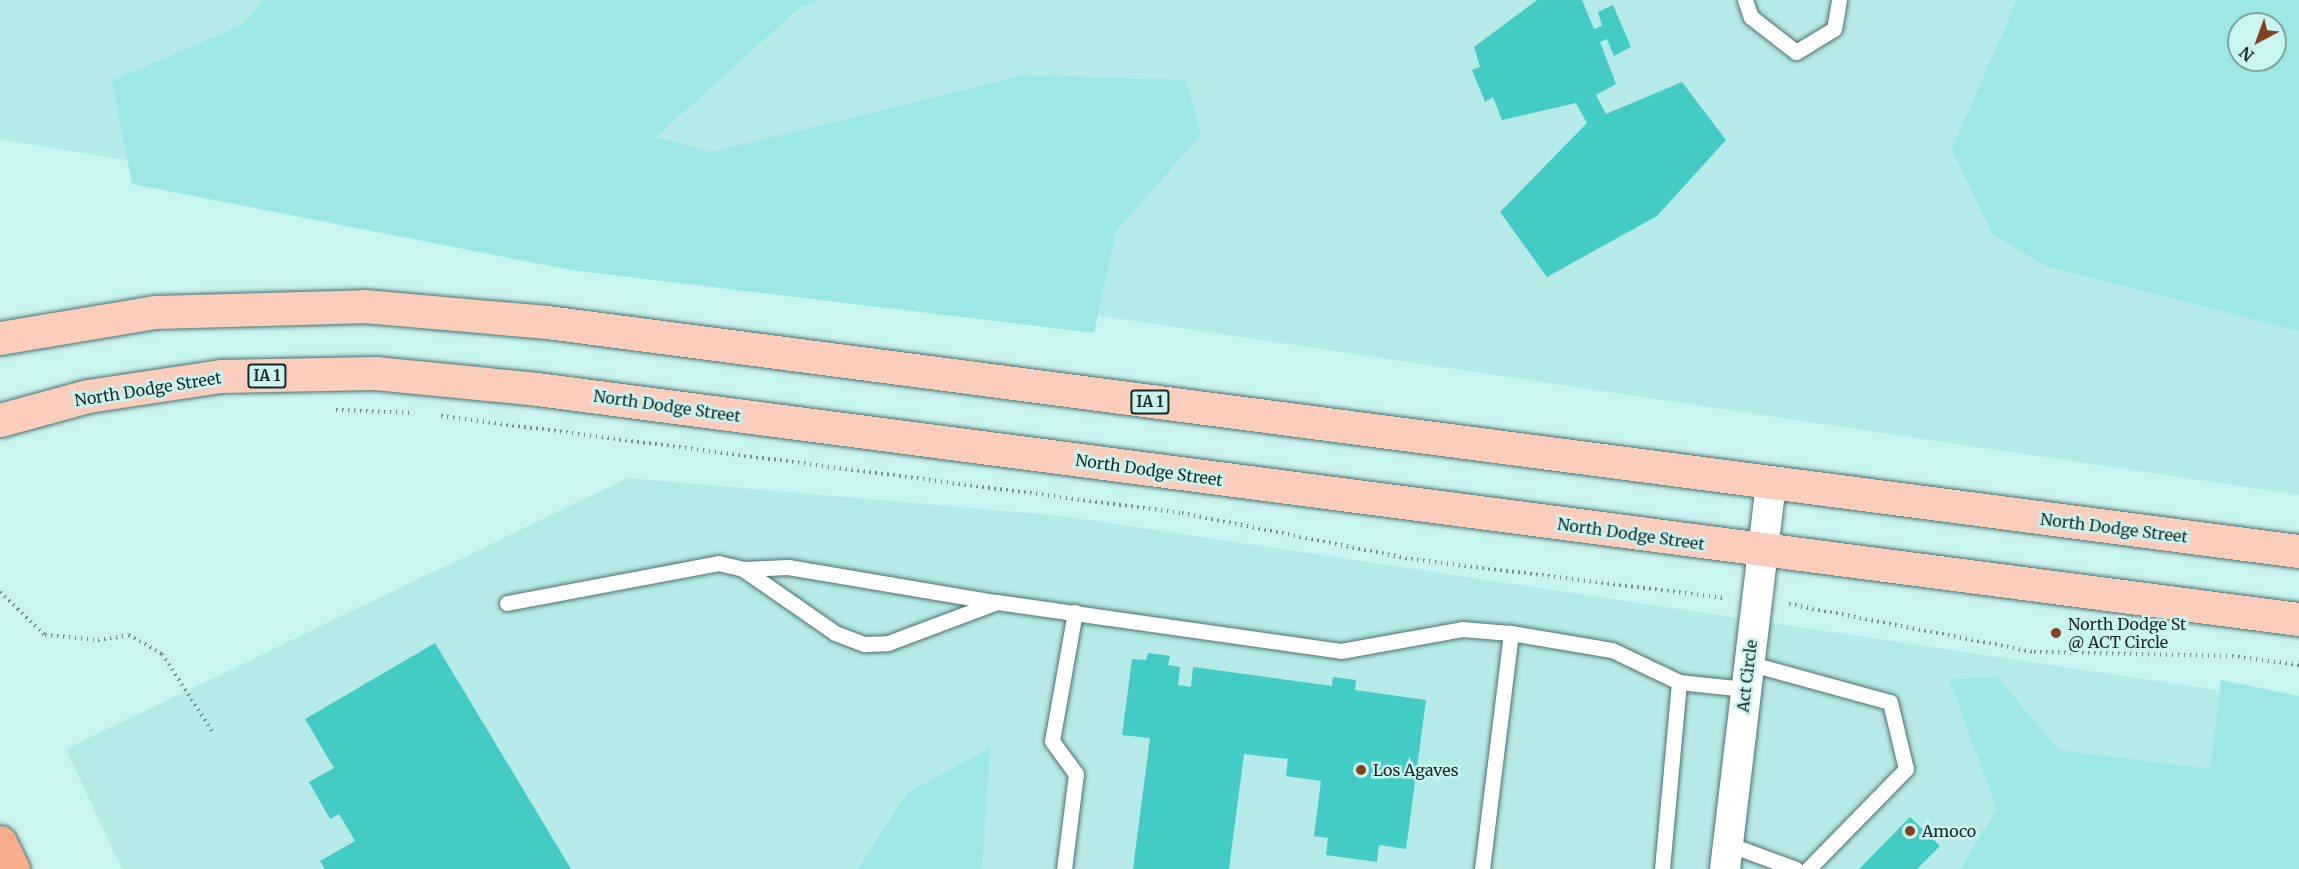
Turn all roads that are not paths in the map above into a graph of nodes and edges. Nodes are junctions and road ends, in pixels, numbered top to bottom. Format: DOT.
graph roads {
  1 [pos="1745,0"];
  2 [pos="1839,0"];
  3 [pos="0,338"];
  4 [pos="0,420"];
  5 [pos="1771,484"];
  6 [pos="1761,551"];
  7 [pos="2299,551"];
  8 [pos="743,569"];
  9 [pos="997,602"];
  10 [pos="507,603"];
  11 [pos="1075,612"];
  12 [pos="2299,619"];
  13 [pos="1511,633"];
  14 [pos="1747,676"];
  15 [pos="1679,682"];
  16 [pos="0,842"];
  17 [pos="1726,856"];
  18 [pos="13,869"];
  19 [pos="1064,869"];
  20 [pos="1482,869"];
  21 [pos="1662,869"];
  22 [pos="1796,869"];
  23 [pos="1808,869"];
  1 -- 2 [label="lane"];
  3 -- 5 [label="main road, North Dodge Street / IA 1"];
  4 -- 6 [label="main road, North Dodge Street / IA 1"];
  5 -- 6 [label="street, Act Circle"];
  5 -- 7 [label="main road, North Dodge Street / IA 1"];
  6 -- 12 [label="main road, North Dodge Street / IA 1"];
  6 -- 14 [label="street, Act Circle"];
  8 -- 9 [label="lane"];
  8 -- 9 [label="lane"];
  8 -- 10 [label="lane"];
  9 -- 11 [label="lane"];
  11 -- 13 [label="lane"];
  11 -- 19 [label="lane"];
  13 -- 15 [label="lane"];
  13 -- 20 [label="lane"];
  14 -- 15 [label="lane"];
  14 -- 17 [label="street, Act Circle"];
  14 -- 23 [label="lane"];
  15 -- 21 [label="lane"];
  16 -- 18 [label="highway"];
  17 -- 22 [label="lane"];
}
